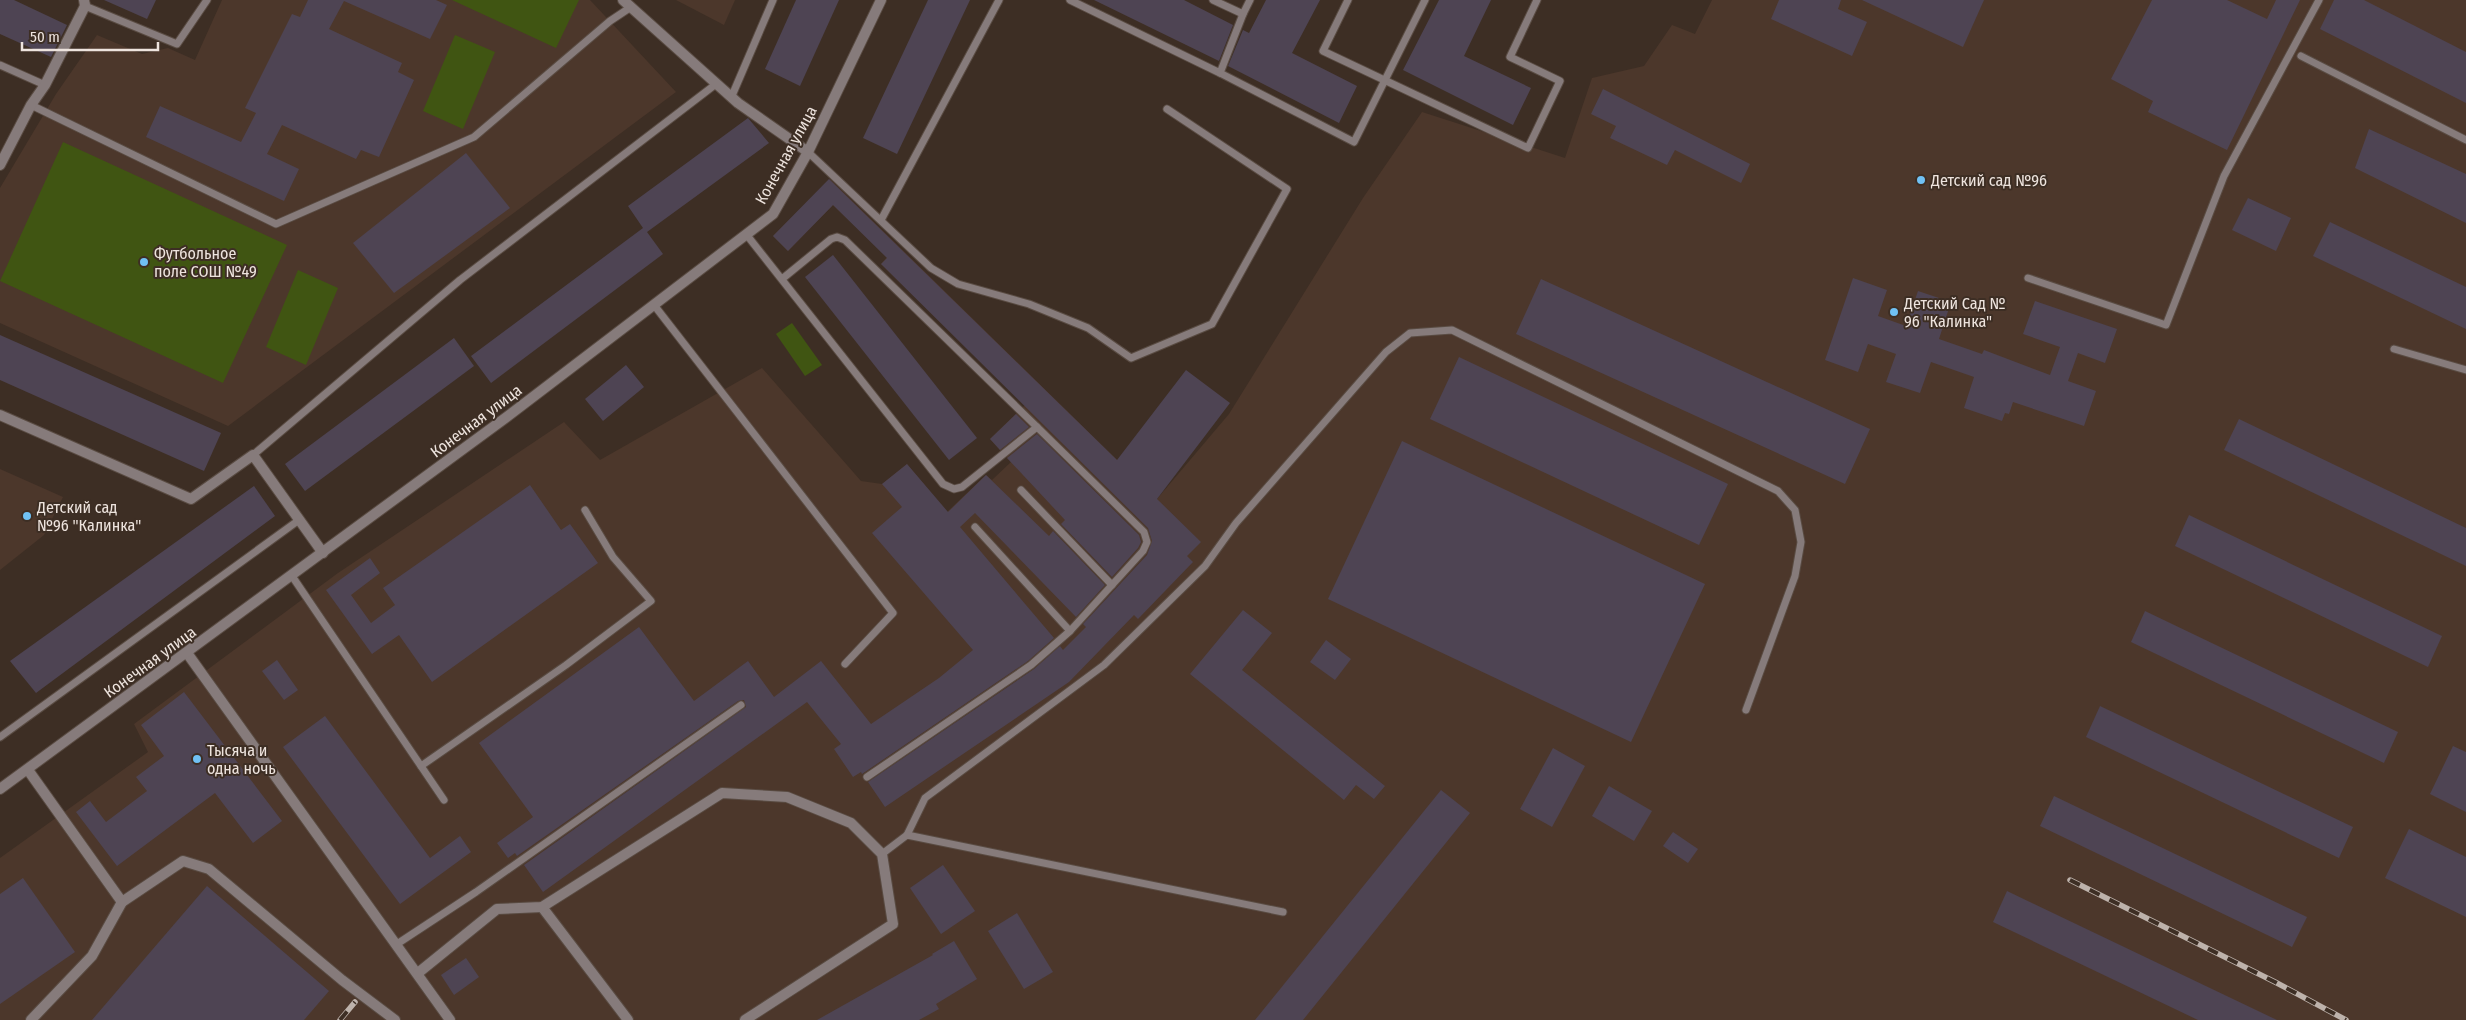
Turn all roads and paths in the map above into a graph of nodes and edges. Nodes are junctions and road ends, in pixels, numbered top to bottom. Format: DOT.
graph roads {
  1 [pos="206,0"];
  2 [pos="623,0"];
  3 [pos="773,0"];
  4 [pos="881,0"];
  5 [pos="998,0"];
  6 [pos="1070,0"];
  7 [pos="1212,0"];
  8 [pos="1250,0"];
  9 [pos="1348,0"];
  10 [pos="1425,0"];
  11 [pos="1538,0"];
  12 [pos="2319,0"];
  13 [pos="86,2"];
  14 [pos="631,7"];
  15 [pos="1243,14"];
  16 [pos="2301,56"];
  17 [pos="0,65"];
  18 [pos="1220,73"];
  19 [pos="1386,80"];
  20 [pos="716,84"];
  21 [pos="44,85"];
  22 [pos="731,98"];
  23 [pos="31,105"];
  24 [pos="1167,109"];
  25 [pos="2466,140"];
  26 [pos="808,152"];
  27 [pos="0,165"];
  28 [pos="880,220"];
  29 [pos="746,234"];
  30 [pos="2028,278"];
  31 [pos="782,280"];
  32 [pos="654,304"];
  33 [pos="2394,349"];
  34 [pos="2466,370"];
  35 [pos="0,415"];
  36 [pos="1037,427"];
  37 [pos="253,456"];
  38 [pos="1020,490"];
  39 [pos="586,510"];
  40 [pos="299,520"];
  41 [pos="975,527"];
  42 [pos="323,553"];
  43 [pos="292,576"];
  44 [pos="1112,585"];
  45 [pos="1070,630"];
  46 [pos="187,653"];
  47 [pos="845,664"];
  48 [pos="741,705"];
  49 [pos="1746,710"];
  50 [pos="0,737"];
  51 [pos="421,766"];
  52 [pos="28,770"];
  53 [pos="868,777"];
  54 [pos="0,789"];
  55 [pos="444,800"];
  56 [pos="907,835"];
  57 [pos="882,854"];
  58 [pos="122,902"];
  59 [pos="542,907"];
  60 [pos="1283,912"];
  61 [pos="397,944"];
  62 [pos="418,974"];
  63 [pos="31,1020"];
  64 [pos="395,1020"];
  65 [pos="450,1020"];
  66 [pos="628,1020"];
  67 [pos="745,1020"];
  1 -- 13 [label="lane"];
  2 -- 14 [label="street"];
  3 -- 22 [label="lane"];
  4 -- 26 [label="street, Конечная улица"];
  5 -- 28 [label="lane"];
  6 -- 18 [label="lane"];
  7 -- 15 [label="lane"];
  8 -- 15 [label="lane"];
  9 -- 19 [label="lane"];
  10 -- 19 [label="lane"];
  11 -- 19 [label="lane"];
  12 -- 30 [label="lane"];
  13 -- 21 [label="street"];
  14 -- 20 [label="street"];
  14 -- 23 [label="lane"];
  15 -- 18 [label="lane"];
  16 -- 25 [label="lane"];
  17 -- 21 [label="lane"];
  18 -- 19 [label="lane"];
  20 -- 22 [label="street"];
  20 -- 37 [label="lane"];
  21 -- 23 [label="street"];
  22 -- 26 [label="street"];
  23 -- 27 [label="street"];
  24 -- 28 [label="lane"];
  26 -- 28 [label="lane"];
  26 -- 29 [label="street, Конечная улица"];
  29 -- 31 [label="lane"];
  29 -- 32 [label="street, Конечная улица"];
  31 -- 36 [label="lane"];
  31 -- 36 [label="lane"];
  32 -- 42 [label="street, Конечная улица"];
  32 -- 47 [label="lane"];
  33 -- 34 [label="lane"];
  35 -- 37 [label="street"];
  36 -- 44 [label="lane"];
  37 -- 40 [label="street"];
  38 -- 44 [label="lane"];
  39 -- 51 [label="lane"];
  40 -- 42 [label="street"];
  40 -- 50 [label="lane"];
  41 -- 45 [label="lane"];
  42 -- 43 [label="street, Конечная улица"];
  43 -- 46 [label="street, Конечная улица"];
  43 -- 51 [label="lane"];
  44 -- 45 [label="lane"];
  45 -- 53 [label="lane"];
  46 -- 52 [label="street, Конечная улица"];
  46 -- 61 [label="street"];
  48 -- 61 [label="lane"];
  49 -- 56 [label="lane"];
  51 -- 55 [label="lane"];
  52 -- 54 [label="street, Конечная улица"];
  52 -- 58 [label="street"];
  56 -- 57 [label="lane"];
  56 -- 60 [label="lane"];
  57 -- 59 [label="street"];
  57 -- 67 [label="street"];
  58 -- 63 [label="street"];
  58 -- 64 [label="street"];
  59 -- 62 [label="street"];
  59 -- 66 [label="street"];
  61 -- 62 [label="street"];
  62 -- 65 [label="street"];
}
